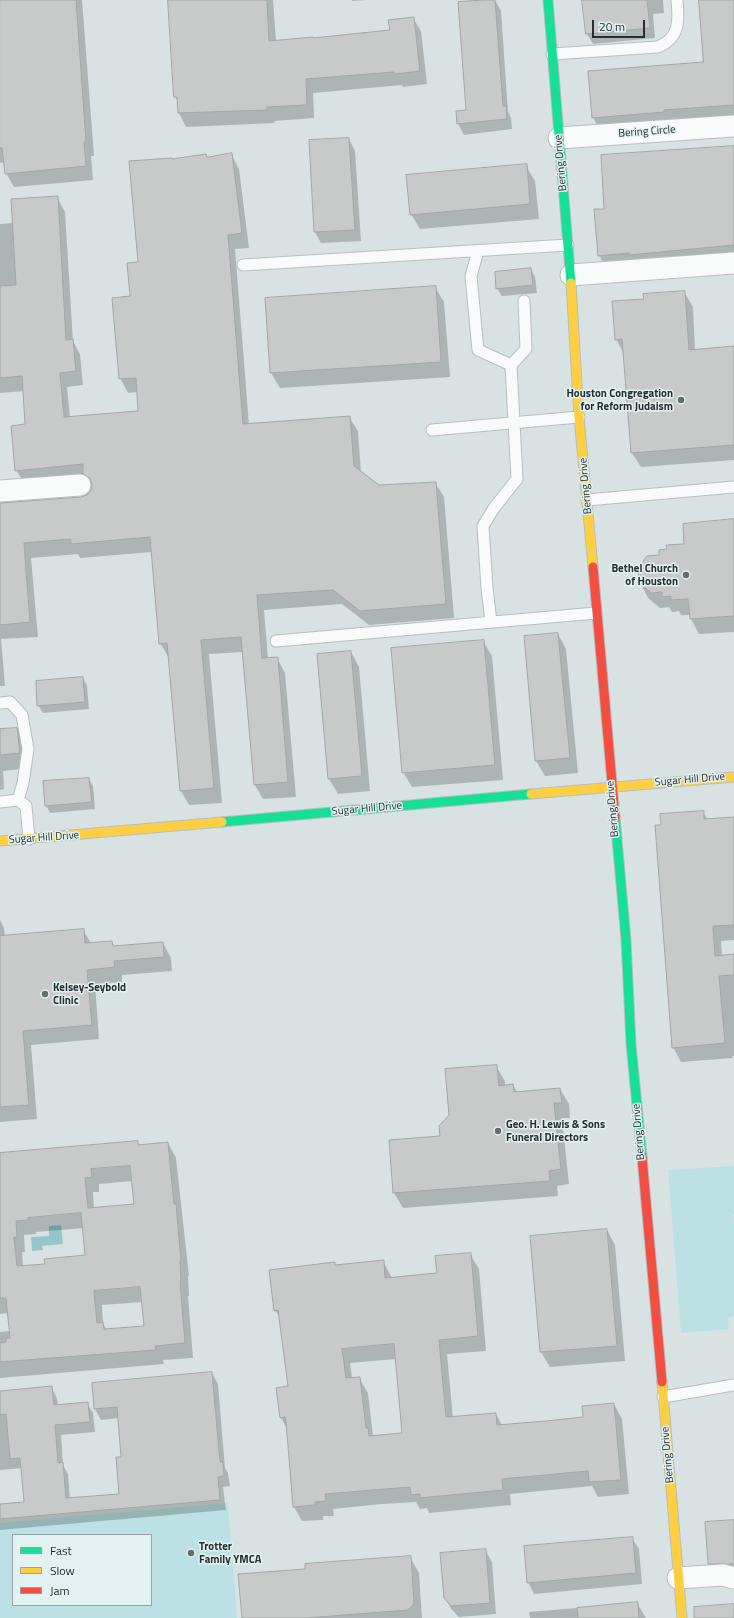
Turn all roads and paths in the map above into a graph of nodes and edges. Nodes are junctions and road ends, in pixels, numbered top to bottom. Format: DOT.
graph roads {
  1 [pos="548,0"];
  2 [pos="677,0"];
  3 [pos="552,54"];
  4 [pos="734,126"];
  5 [pos="559,138"];
  6 [pos="568,245"];
  7 [pos="478,251"];
  8 [pos="734,262"];
  9 [pos="243,265"];
  10 [pos="571,275"];
  11 [pos="524,301"];
  12 [pos="511,365"];
  13 [pos="579,417"];
  14 [pos="514,422"];
  15 [pos="432,430"];
  16 [pos="80,485"];
  17 [pos="734,487"];
  18 [pos="0,491"];
  19 [pos="587,500"];
  20 [pos="596,613"];
  21 [pos="491,622"];
  22 [pos="276,641"];
  23 [pos="0,703"];
  24 [pos="734,777"];
  25 [pos="611,787"];
  26 [pos="18,800"];
  27 [pos="0,802"];
  28 [pos="29,839"];
  29 [pos="0,841"];
  30 [pos="734,1385"];
  31 [pos="663,1397"];
  32 [pos="678,1578"];
  33 [pos="734,1578"];
  34 [pos="682,1618"];
  1 -- 3 [label="street, Bering Drive"];
  2 -- 3 [label="lane"];
  3 -- 5 [label="street, Bering Drive"];
  4 -- 5 [label="street, Bering Circle"];
  5 -- 6 [label="street, Bering Drive"];
  6 -- 7 [label="lane"];
  6 -- 10 [label="street, Bering Drive"];
  7 -- 9 [label="lane"];
  7 -- 12 [label="lane"];
  8 -- 10 [label="street"];
  10 -- 13 [label="street, Bering Drive"];
  11 -- 12 [label="lane"];
  12 -- 14 [label="lane"];
  13 -- 14 [label="lane"];
  13 -- 19 [label="street, Bering Drive"];
  14 -- 15 [label="lane"];
  14 -- 21 [label="lane"];
  16 -- 18 [label="street"];
  17 -- 19 [label="lane"];
  19 -- 20 [label="street, Bering Drive"];
  20 -- 21 [label="lane"];
  20 -- 25 [label="street, Bering Drive"];
  21 -- 22 [label="lane"];
  23 -- 26 [label="lane"];
  24 -- 25 [label="street, Sugar Hill Drive"];
  25 -- 28 [label="street, Sugar Hill Drive"];
  25 -- 31 [label="street, Bering Drive"];
  26 -- 27 [label="lane"];
  26 -- 28 [label="lane"];
  28 -- 29 [label="street, Sugar Hill Drive"];
  30 -- 31 [label="lane"];
  31 -- 32 [label="street, Bering Drive"];
  32 -- 33 [label="street"];
  32 -- 34 [label="street, Bering Drive"];
}
